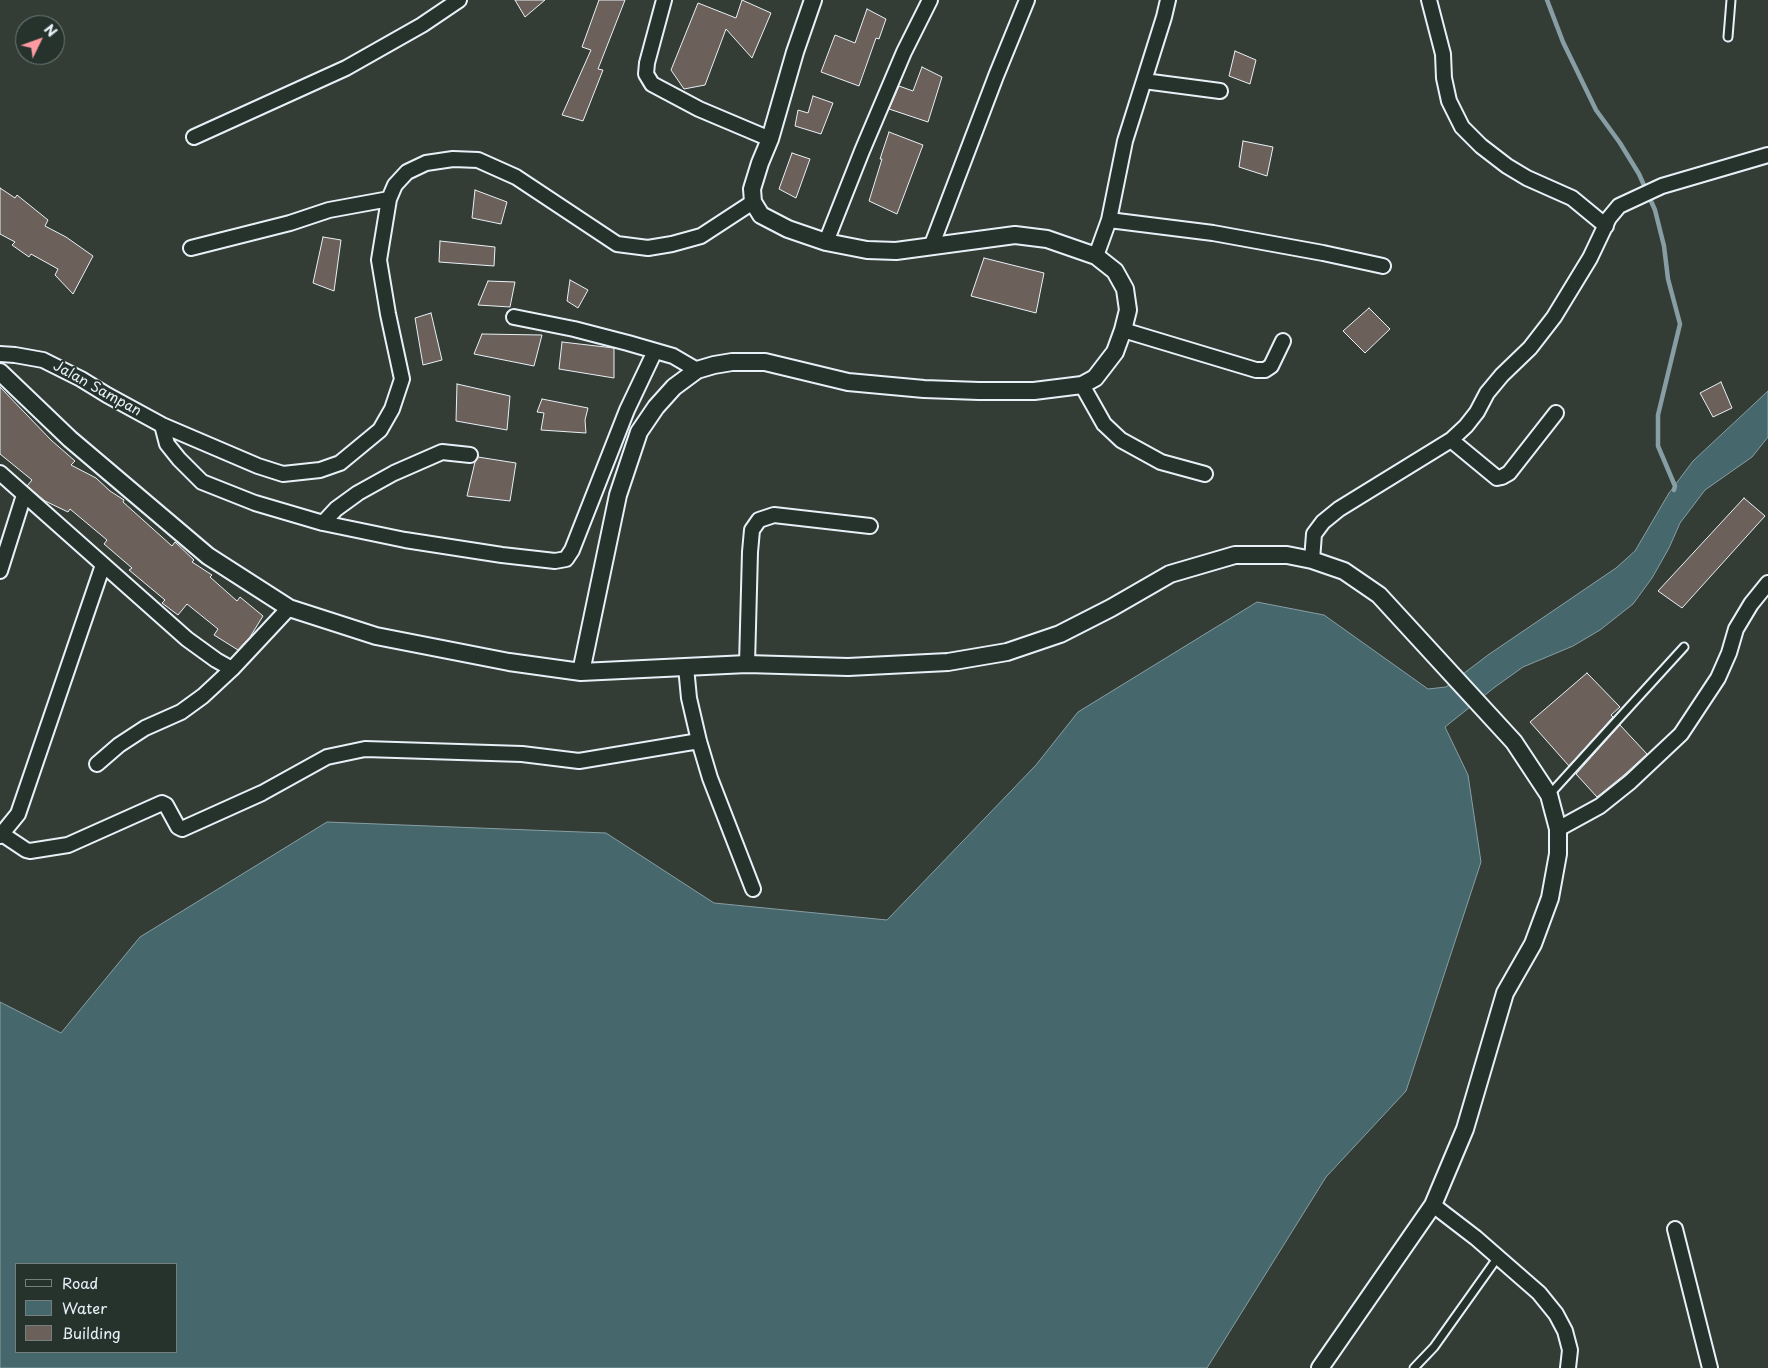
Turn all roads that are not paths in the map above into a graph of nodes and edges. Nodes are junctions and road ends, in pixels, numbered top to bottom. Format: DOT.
graph roads {
  1 [pos="459,0"];
  2 [pos="664,0"];
  3 [pos="813,0"];
  4 [pos="930,0"];
  5 [pos="1027,0"];
  6 [pos="1168,0"];
  7 [pos="1429,0"];
  8 [pos="1731,0"];
  9 [pos="1728,37"];
  10 [pos="1144,81"];
  11 [pos="1220,91"];
  12 [pos="194,136"];
  13 [pos="770,139"];
  14 [pos="1768,155"];
  15 [pos="389,199"];
  16 [pos="753,202"];
  17 [pos="1109,220"];
  18 [pos="1606,226"];
  19 [pos="826,242"];
  20 [pos="931,247"];
  21 [pos="191,248"];
  22 [pos="1096,256"];
  23 [pos="1383,266"];
  24 [pos="514,317"];
  25 [pos="1123,330"];
  26 [pos="1283,341"];
  27 [pos="655,351"];
  28 [pos="0,354"];
  29 [pos="697,370"];
  30 [pos="0,372"];
  31 [pos="1082,385"];
  32 [pos="1556,413"];
  33 [pos="162,425"];
  34 [pos="1451,440"];
  35 [pos="470,454"];
  36 [pos="0,473"];
  37 [pos="1205,474"];
  38 [pos="24,495"];
  39 [pos="322,523"];
  40 [pos="870,526"];
  41 [pos="1312,560"];
  42 [pos="103,565"];
  43 [pos="0,571"];
  44 [pos="1768,583"];
  45 [pos="289,608"];
  46 [pos="1684,647"];
  47 [pos="747,664"];
  48 [pos="686,667"];
  49 [pos="232,669"];
  50 [pos="581,672"];
  51 [pos="699,741"];
  52 [pos="98,764"];
  53 [pos="1549,794"];
  54 [pos="1558,829"];
  55 [pos="1,835"];
  56 [pos="753,889"];
  57 [pos="1433,1205"];
  58 [pos="1675,1229"];
  59 [pos="1498,1257"];
  60 [pos="1320,1368"];
  61 [pos="1414,1368"];
  62 [pos="1568,1368"];
  63 [pos="1710,1368"];
  1 -- 12 [label="street"];
  2 -- 13 [label="street"];
  3 -- 13 [label="street"];
  4 -- 19 [label="street"];
  5 -- 20 [label="street"];
  6 -- 10 [label="street"];
  7 -- 18 [label="street"];
  8 -- 9 [label="lane"];
  10 -- 11 [label="street"];
  10 -- 17 [label="street"];
  13 -- 16 [label="street"];
  14 -- 18 [label="street"];
  15 -- 16 [label="street"];
  15 -- 21 [label="street"];
  15 -- 33 [label="street, Jalan Sampan"];
  16 -- 19 [label="street"];
  17 -- 22 [label="street"];
  17 -- 23 [label="street"];
  18 -- 34 [label="street"];
  19 -- 20 [label="street"];
  20 -- 22 [label="street"];
  22 -- 25 [label="street"];
  24 -- 27 [label="street"];
  25 -- 26 [label="street"];
  25 -- 31 [label="street"];
  27 -- 29 [label="street"];
  27 -- 39 [label="street"];
  28 -- 33 [label="street, Jalan Sampan"];
  29 -- 31 [label="street"];
  29 -- 50 [label="street"];
  30 -- 45 [label="street"];
  31 -- 37 [label="street"];
  32 -- 34 [label="street"];
  33 -- 39 [label="street"];
  34 -- 41 [label="street"];
  35 -- 39 [label="street"];
  36 -- 38 [label="street"];
  38 -- 42 [label="street"];
  38 -- 43 [label="street"];
  40 -- 47 [label="street"];
  41 -- 47 [label="street"];
  41 -- 53 [label="street"];
  42 -- 49 [label="street"];
  42 -- 55 [label="street"];
  44 -- 54 [label="street"];
  45 -- 49 [label="street"];
  45 -- 50 [label="street"];
  46 -- 53 [label="lane"];
  47 -- 48 [label="street"];
  48 -- 50 [label="street"];
  48 -- 51 [label="street"];
  49 -- 52 [label="street"];
  51 -- 55 [label="street"];
  51 -- 56 [label="street"];
  53 -- 54 [label="street"];
  54 -- 57 [label="street"];
  57 -- 59 [label="street"];
  57 -- 60 [label="street"];
  58 -- 63 [label="street"];
  59 -- 61 [label="lane"];
  59 -- 62 [label="street"];
}
